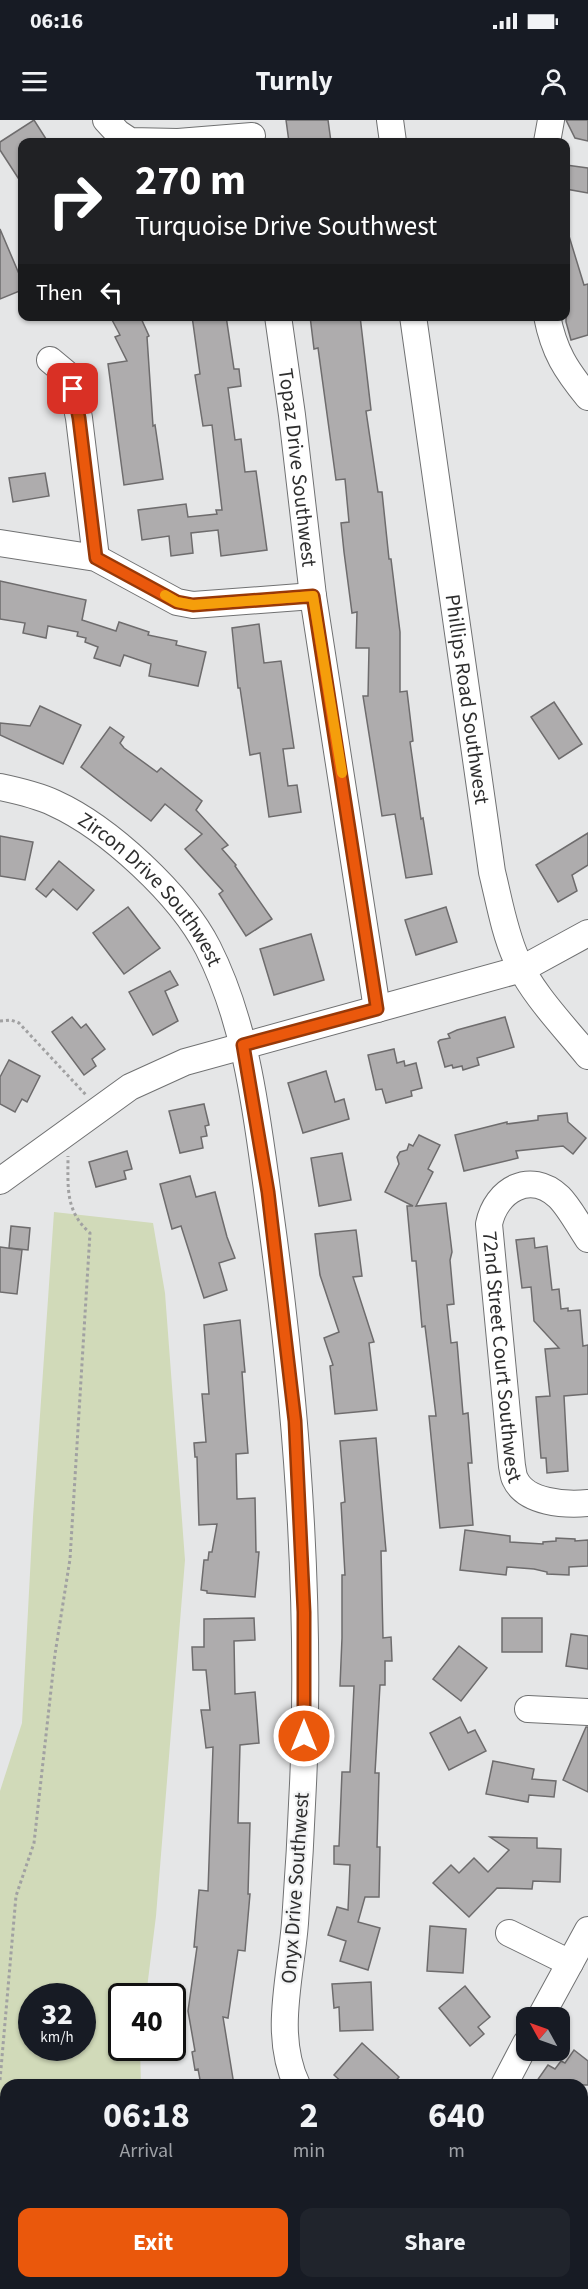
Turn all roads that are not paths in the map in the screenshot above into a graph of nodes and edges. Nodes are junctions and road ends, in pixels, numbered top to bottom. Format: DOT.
graph roads {
  1 [pos="106,120"];
  2 [pos="390,120"];
  3 [pos="551,120"];
  4 [pos="252,133"];
  5 [pos="126,138"];
  6 [pos="210,138"];
  7 [pos="392,138"];
  8 [pos="548,138"];
  9 [pos="279,321"];
  10 [pos="414,321"];
  11 [pos="549,321"];
  12 [pos="50,360"];
  13 [pos="588,397"];
  14 [pos="0,543"];
  15 [pos="96,558"];
  16 [pos="313,596"];
  17 [pos="0,787"];
  18 [pos="588,933"];
  19 [pos="522,969"];
  20 [pos="377,1009"];
  21 [pos="243,1045"];
  22 [pos="588,1056"];
  23 [pos="0,1181"];
  24 [pos="588,1239"];
  25 [pos="588,1503"];
  26 [pos="528,1709"];
  27 [pos="588,1712"];
  28 [pos="588,1930"];
  29 [pos="509,1933"];
  30 [pos="570,1963"];
  31 [pos="546,2007"];
  32 [pos="517,2061"];
  33 [pos="295,2079"];
  34 [pos="507,2079"];
  1 -- 5 [label="street"];
  2 -- 7 [label="street"];
  3 -- 8 [label="street"];
  4 -- 6 [label="street"];
  9 -- 16 [label="street, Topaz Drive Southwest"];
  10 -- 19 [label="street, Phillips Road Southwest"];
  11 -- 13 [label="street"];
  12 -- 15 [label="street"];
  14 -- 15 [label="street"];
  15 -- 16 [label="street"];
  16 -- 20 [label="street, Topaz Drive Southwest"];
  17 -- 21 [label="street, Zircon Drive Southwest"];
  18 -- 19 [label="street"];
  19 -- 20 [label="street"];
  19 -- 22 [label="street, Phillips Road Southwest"];
  20 -- 21 [label="street"];
  21 -- 23 [label="street"];
  21 -- 33 [label="street, Onyx Drive Southwest"];
  24 -- 25 [label="street, 72nd Street Court Southwest"];
  26 -- 27 [label="street"];
  28 -- 30 [label="street"];
  29 -- 30 [label="street"];
  30 -- 31 [label="street"];
  32 -- 34 [label="street"];
}
